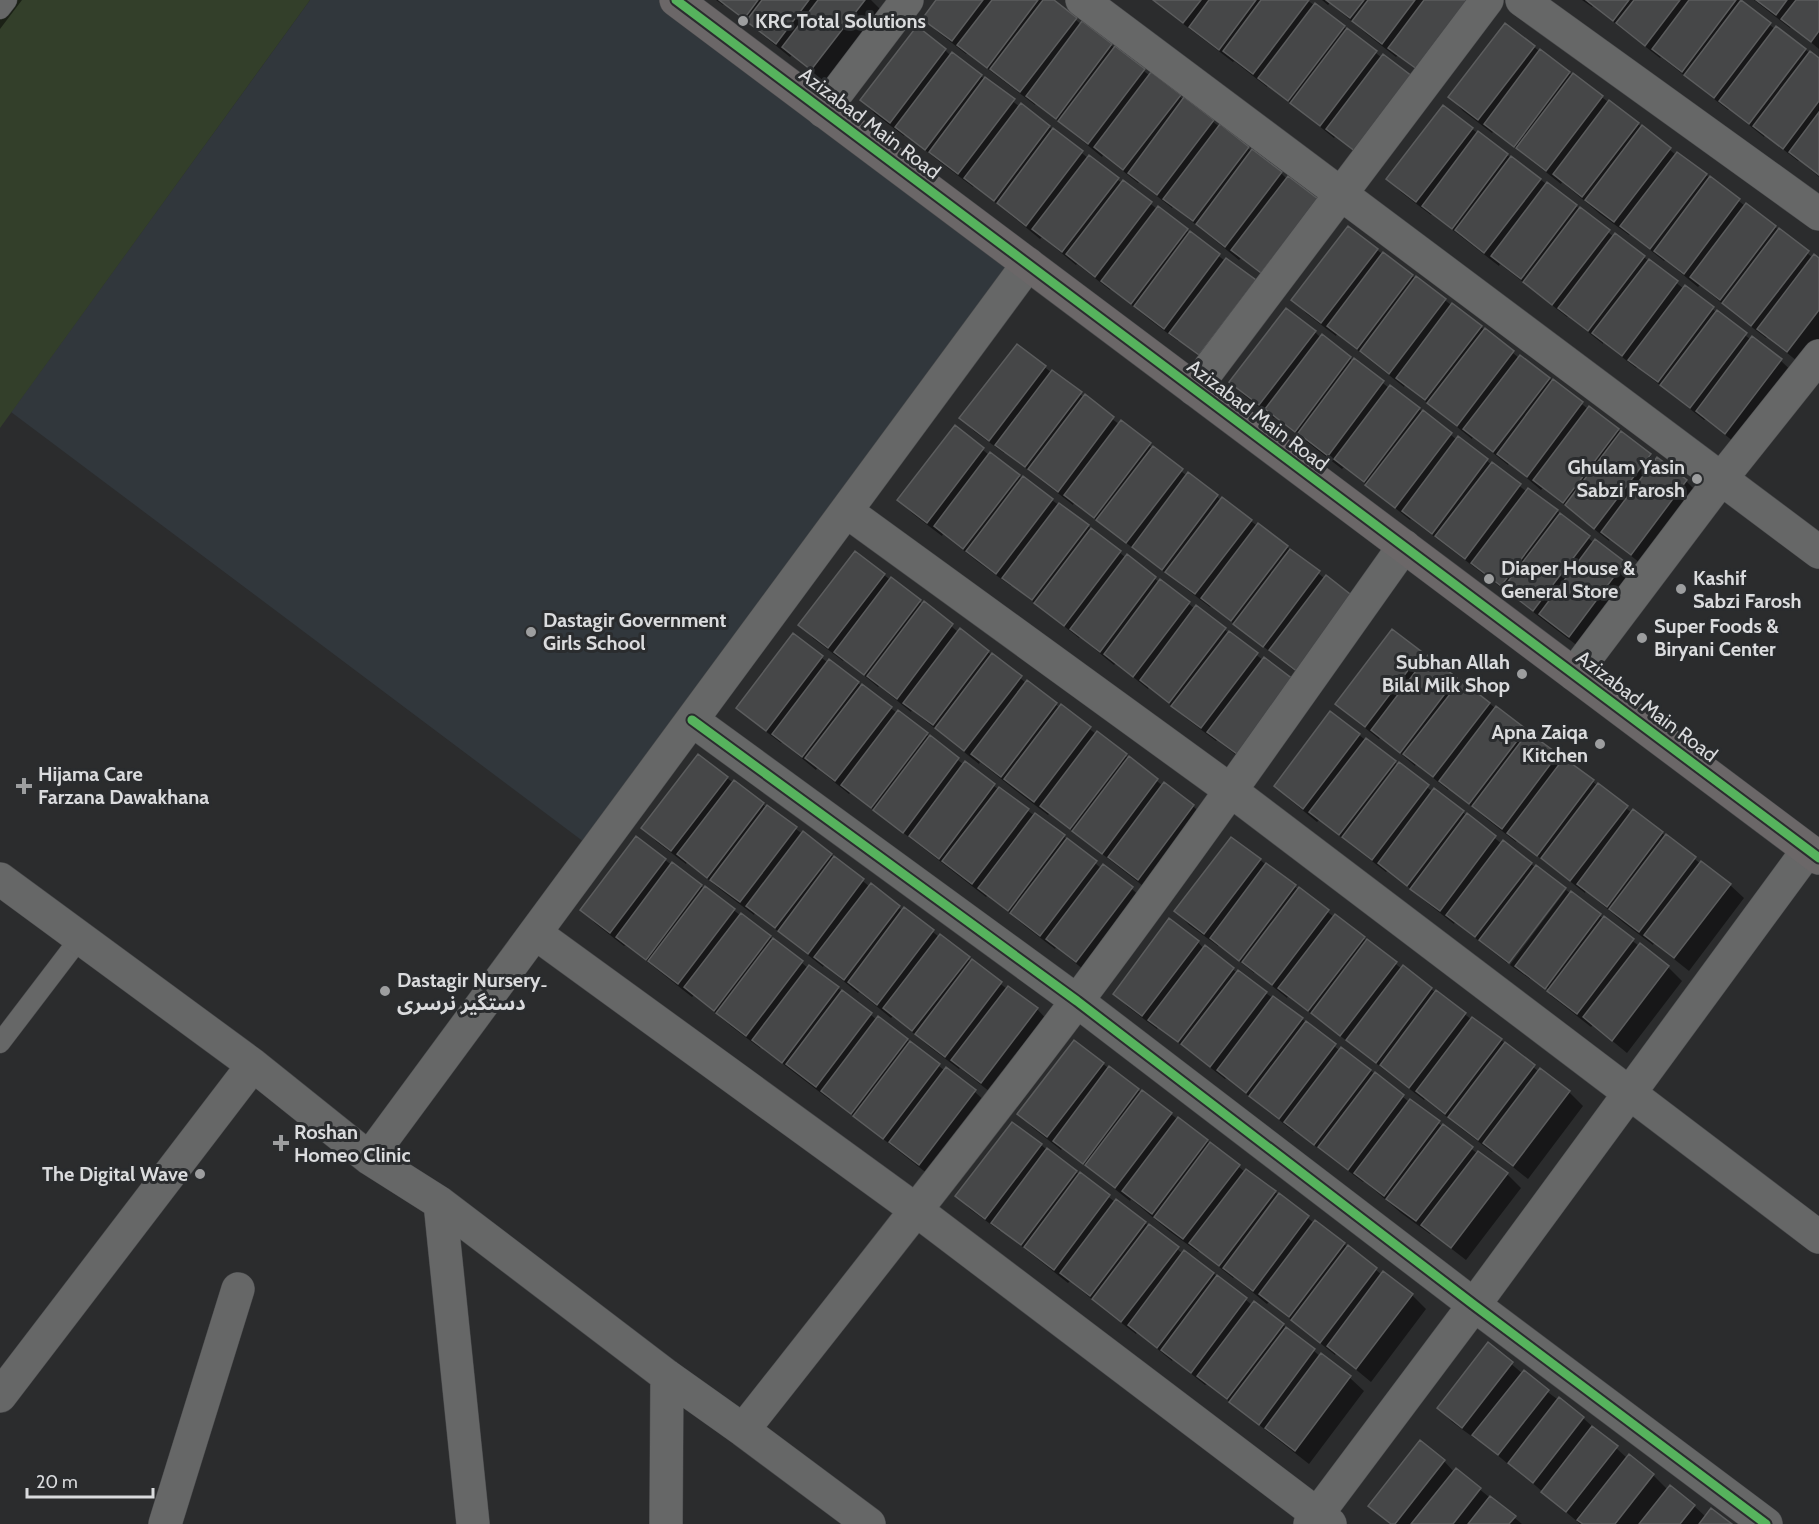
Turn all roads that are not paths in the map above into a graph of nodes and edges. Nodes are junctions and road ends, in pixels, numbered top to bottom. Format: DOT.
graph roads {
  1 [pos="7,0"];
  2 [pos="676,0"];
  3 [pos="907,0"];
  4 [pos="1082,0"];
  5 [pos="1487,0"];
  6 [pos="1522,0"];
  7 [pos="0,9"];
  8 [pos="823,111"];
  9 [pos="1341,194"];
  10 [pos="1819,214"];
  11 [pos="1028,264"];
  12 [pos="1819,356"];
  13 [pos="1194,389"];
  14 [pos="1721,479"];
  15 [pos="846,511"];
  16 [pos="1404,546"];
  17 [pos="1819,552"];
  18 [pos="1574,674"];
  19 [pos="692,720"];
  20 [pos="1230,790"];
  21 [pos="1813,854"];
  22 [pos="0,879"];
  23 [pos="535,933"];
  24 [pos="80,938"];
  25 [pos="1077,1001"];
  26 [pos="0,1043"];
  27 [pos="253,1065"];
  28 [pos="1629,1094"];
  29 [pos="369,1158"];
  30 [pos="440,1203"];
  31 [pos="916,1210"];
  32 [pos="1819,1237"];
  33 [pos="238,1289"];
  34 [pos="1474,1305"];
  35 [pos="667,1377"];
  36 [pos="0,1396"];
  37 [pos="743,1430"];
  38 [pos="1320,1521"];
  39 [pos="165,1524"];
  40 [pos="473,1524"];
  41 [pos="666,1524"];
  42 [pos="868,1524"];
  43 [pos="1766,1524"];
  1 -- 7 [label="lane"];
  2 -- 8 [label="street, Azizabad Main Road"];
  3 -- 8 [label="street"];
  4 -- 9 [label="street"];
  5 -- 9 [label="street"];
  6 -- 10 [label="street"];
  8 -- 11 [label="street, Azizabad Main Road"];
  9 -- 13 [label="street"];
  9 -- 14 [label="street"];
  11 -- 13 [label="street, Azizabad Main Road"];
  11 -- 15 [label="street"];
  12 -- 14 [label="street"];
  13 -- 16 [label="street, Azizabad Main Road"];
  14 -- 17 [label="street"];
  14 -- 18 [label="street"];
  15 -- 19 [label="street"];
  15 -- 20 [label="street"];
  16 -- 18 [label="street, Azizabad Main Road"];
  16 -- 20 [label="street"];
  18 -- 21 [label="street, Azizabad Main Road"];
  19 -- 23 [label="street"];
  19 -- 25 [label="street"];
  20 -- 25 [label="street"];
  20 -- 28 [label="street"];
  21 -- 28 [label="street"];
  22 -- 24 [label="street"];
  23 -- 29 [label="street"];
  23 -- 31 [label="street"];
  24 -- 26 [label="lane"];
  24 -- 27 [label="street"];
  25 -- 31 [label="street"];
  25 -- 34 [label="street"];
  27 -- 29 [label="street"];
  27 -- 36 [label="street"];
  28 -- 32 [label="street"];
  28 -- 34 [label="street"];
  29 -- 30 [label="street"];
  30 -- 35 [label="street"];
  30 -- 40 [label="street"];
  31 -- 37 [label="street"];
  31 -- 38 [label="street"];
  33 -- 39 [label="street"];
  34 -- 38 [label="street"];
  34 -- 43 [label="street"];
  35 -- 37 [label="street"];
  35 -- 41 [label="street"];
  37 -- 42 [label="street"];
}
